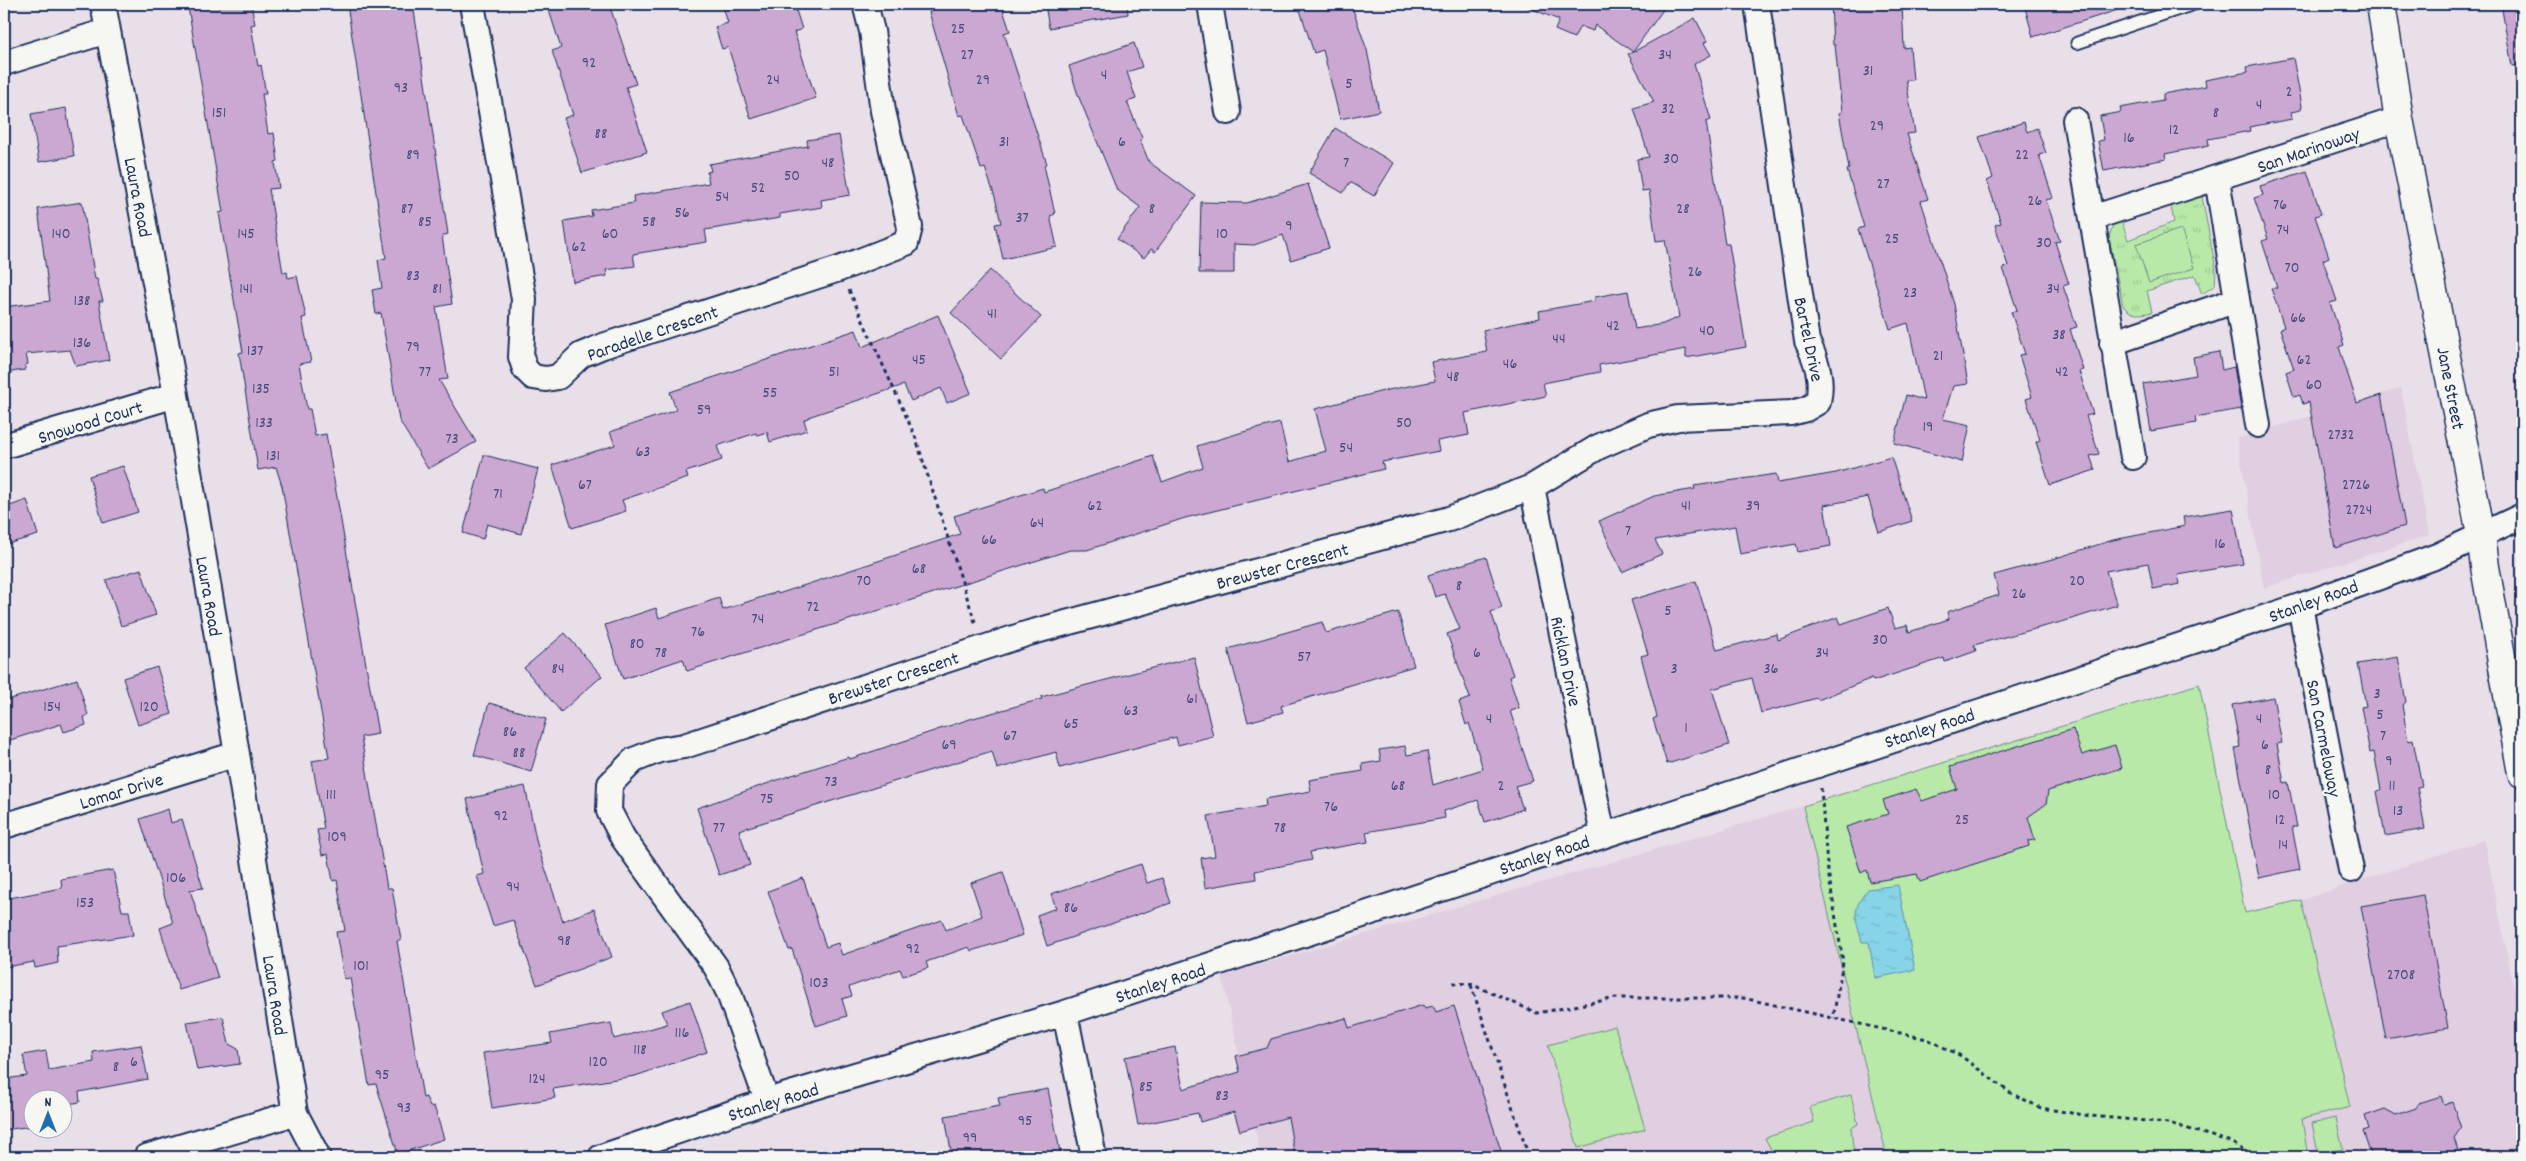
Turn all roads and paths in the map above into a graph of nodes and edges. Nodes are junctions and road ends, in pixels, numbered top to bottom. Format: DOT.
graph roads {
  1 [pos="104,4"];
  2 [pos="472,4"];
  3 [pos="865,4"];
  4 [pos="1210,4"];
  5 [pos="1757,4"];
  6 [pos="2194,4"];
  7 [pos="2381,4"];
  8 [pos="107,31"];
  9 [pos="2077,43"];
  10 [pos="4,63"];
  11 [pos="1228,112"];
  12 [pos="2399,119"];
  13 [pos="2075,120"];
  14 [pos="2217,179"];
  15 [pos="2092,218"];
  16 [pos="839,269"];
  17 [pos="2237,300"];
  18 [pos="2112,343"];
  19 [pos="176,395"];
  20 [pos="2258,425"];
  21 [pos="4,446"];
  22 [pos="2133,456"];
  23 [pos="1532,487"];
  24 [pos="2522,516"];
  25 [pos="2482,534"];
  26 [pos="2300,606"];
  27 [pos="983,647"];
  28 [pos="238,754"];
  29 [pos="2522,773"];
  30 [pos="1821,787"];
  31 [pos="4,826"];
  32 [pos="1603,834"];
  33 [pos="2351,870"];
  34 [pos="1453,982"];
  35 [pos="1471,984"];
  36 [pos="1065,1013"];
  37 [pos="1833,1018"];
  38 [pos="767,1101"];
  39 [pos="295,1113"];
  40 [pos="146,1157"];
  41 [pos="318,1157"];
  42 [pos="601,1157"];
  43 [pos="1094,1157"];
  44 [pos="1528,1157"];
  45 [pos="2253,1157"];
  1 -- 8 [label="street, Laura Road"];
  2 -- 16 [label="street, Paradelle Crescent"];
  3 -- 16 [label="street, Paradelle Crescent"];
  4 -- 11 [label="street"];
  5 -- 23 [label="street, Bartel Drive"];
  6 -- 9 [label="lane"];
  7 -- 12 [label="main road, Jane Street"];
  8 -- 10 [label="street"];
  8 -- 19 [label="street, Laura Road"];
  12 -- 14 [label="street, San Marinoway"];
  12 -- 25 [label="main road, Jane Street"];
  13 -- 15 [label="street"];
  14 -- 15 [label="street, San Marinoway"];
  14 -- 17 [label="street"];
  15 -- 18 [label="street"];
  16 -- 27 [label="path"];
  17 -- 18 [label="street"];
  17 -- 20 [label="street"];
  18 -- 22 [label="street"];
  19 -- 21 [label="street, Snowood Court"];
  19 -- 28 [label="street, Laura Road"];
  23 -- 27 [label="street, Brewster Crescent"];
  23 -- 32 [label="street, Ricklan Drive"];
  24 -- 25 [label="street, Stanley Road"];
  25 -- 26 [label="street, Stanley Road"];
  25 -- 29 [label="main road, Jane Street"];
  26 -- 32 [label="street, Stanley Road"];
  26 -- 33 [label="street, San Carmeloway"];
  27 -- 38 [label="street, Brewster Crescent"];
  28 -- 31 [label="street, Lomar Drive"];
  28 -- 39 [label="street, Laura Road"];
  30 -- 37 [label="path"];
  32 -- 36 [label="street, Stanley Road"];
  34 -- 35 [label="path"];
  35 -- 37 [label="path"];
  35 -- 44 [label="path"];
  36 -- 38 [label="street, Stanley Road"];
  36 -- 43 [label="street"];
  37 -- 45 [label="path"];
  38 -- 42 [label="street, Stanley Road"];
  39 -- 40 [label="street"];
  39 -- 41 [label="street, Laura Road"];
}
